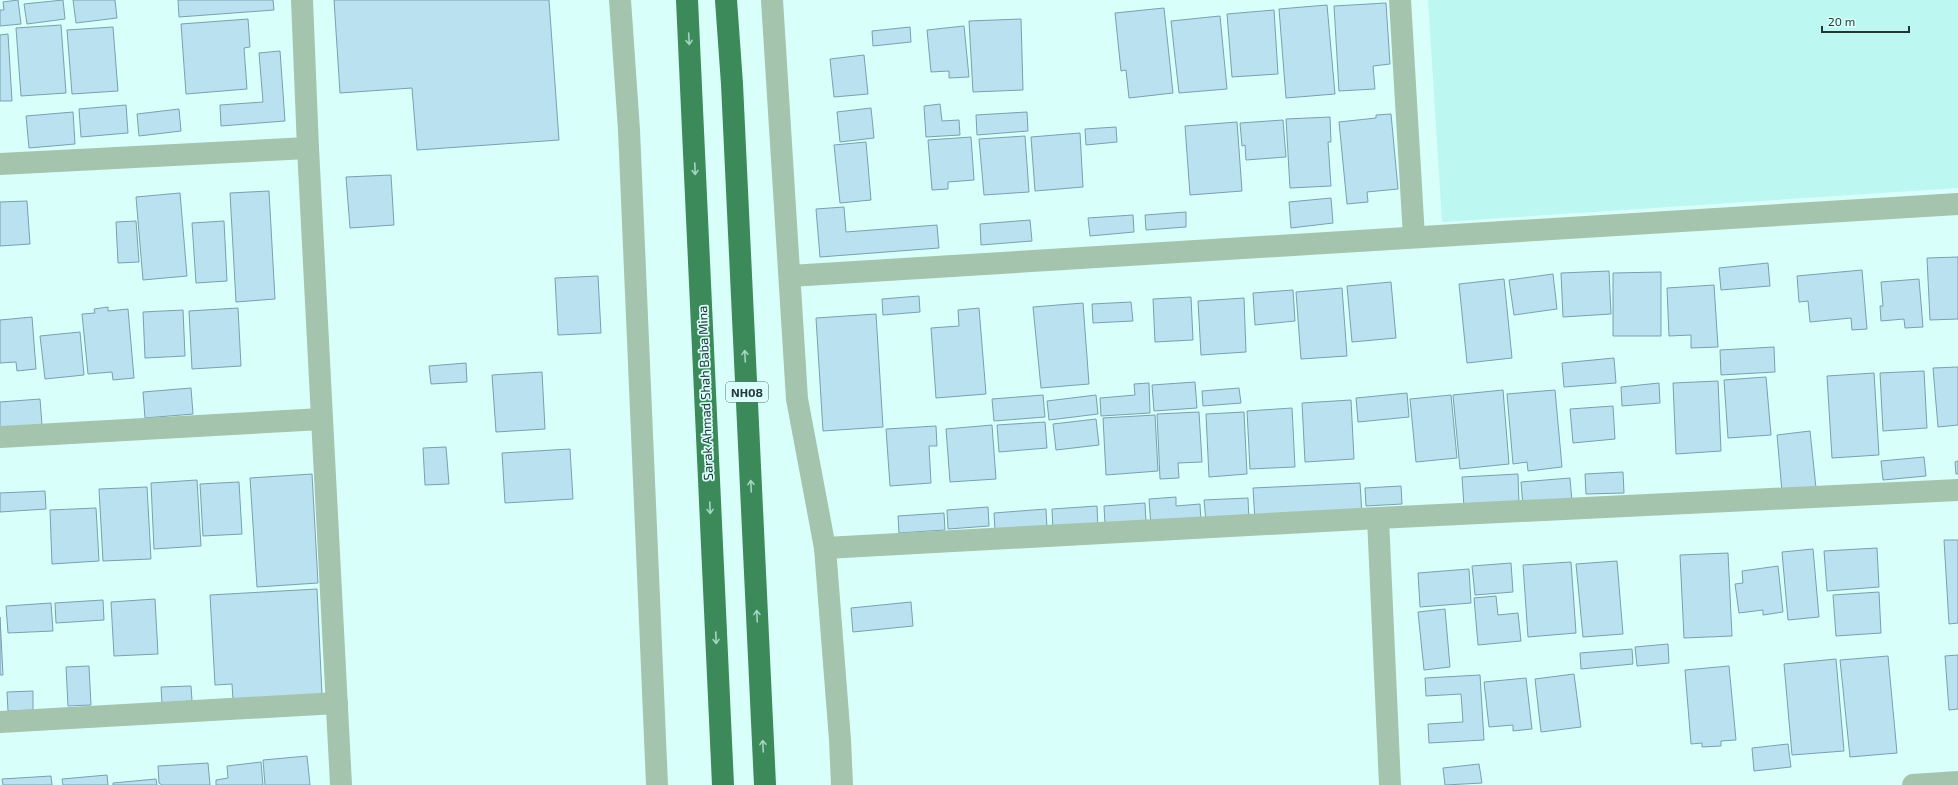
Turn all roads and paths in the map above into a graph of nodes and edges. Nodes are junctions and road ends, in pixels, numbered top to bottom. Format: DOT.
graph roads {
  1 [pos="302,0"];
  2 [pos="620,0"];
  3 [pos="687,0"];
  4 [pos="726,0"];
  5 [pos="772,0"];
  6 [pos="1400,0"];
  7 [pos="308,148"];
  8 [pos="0,164"];
  9 [pos="1958,204"];
  10 [pos="1414,237"];
  11 [pos="790,276"];
  12 [pos="322,419"];
  13 [pos="0,436"];
  14 [pos="1958,490"];
  15 [pos="1378,518"];
  16 [pos="825,548"];
  17 [pos="337,703"];
  18 [pos="0,722"];
  19 [pos="1958,782"];
  20 [pos="342,785"];
  21 [pos="657,785"];
  22 [pos="723,785"];
  23 [pos="765,785"];
  24 [pos="842,785"];
  25 [pos="1390,785"];
  26 [pos="1912,785"];
  1 -- 7 [label="street"];
  2 -- 21 [label="street"];
  3 -- 22 [label="highway, Sarak Ahmad Shah Baba Mina, one-way"];
  23 -- 4 [label="highway, NH08, one-way"];
  5 -- 11 [label="street"];
  6 -- 10 [label="street"];
  7 -- 8 [label="street"];
  7 -- 12 [label="street"];
  9 -- 10 [label="street"];
  10 -- 11 [label="street"];
  11 -- 16 [label="street"];
  12 -- 13 [label="street"];
  12 -- 17 [label="street"];
  14 -- 15 [label="street"];
  15 -- 16 [label="street"];
  15 -- 25 [label="street"];
  16 -- 24 [label="street"];
  17 -- 18 [label="street"];
  17 -- 20 [label="street"];
  19 -- 26 [label="street"];
}
